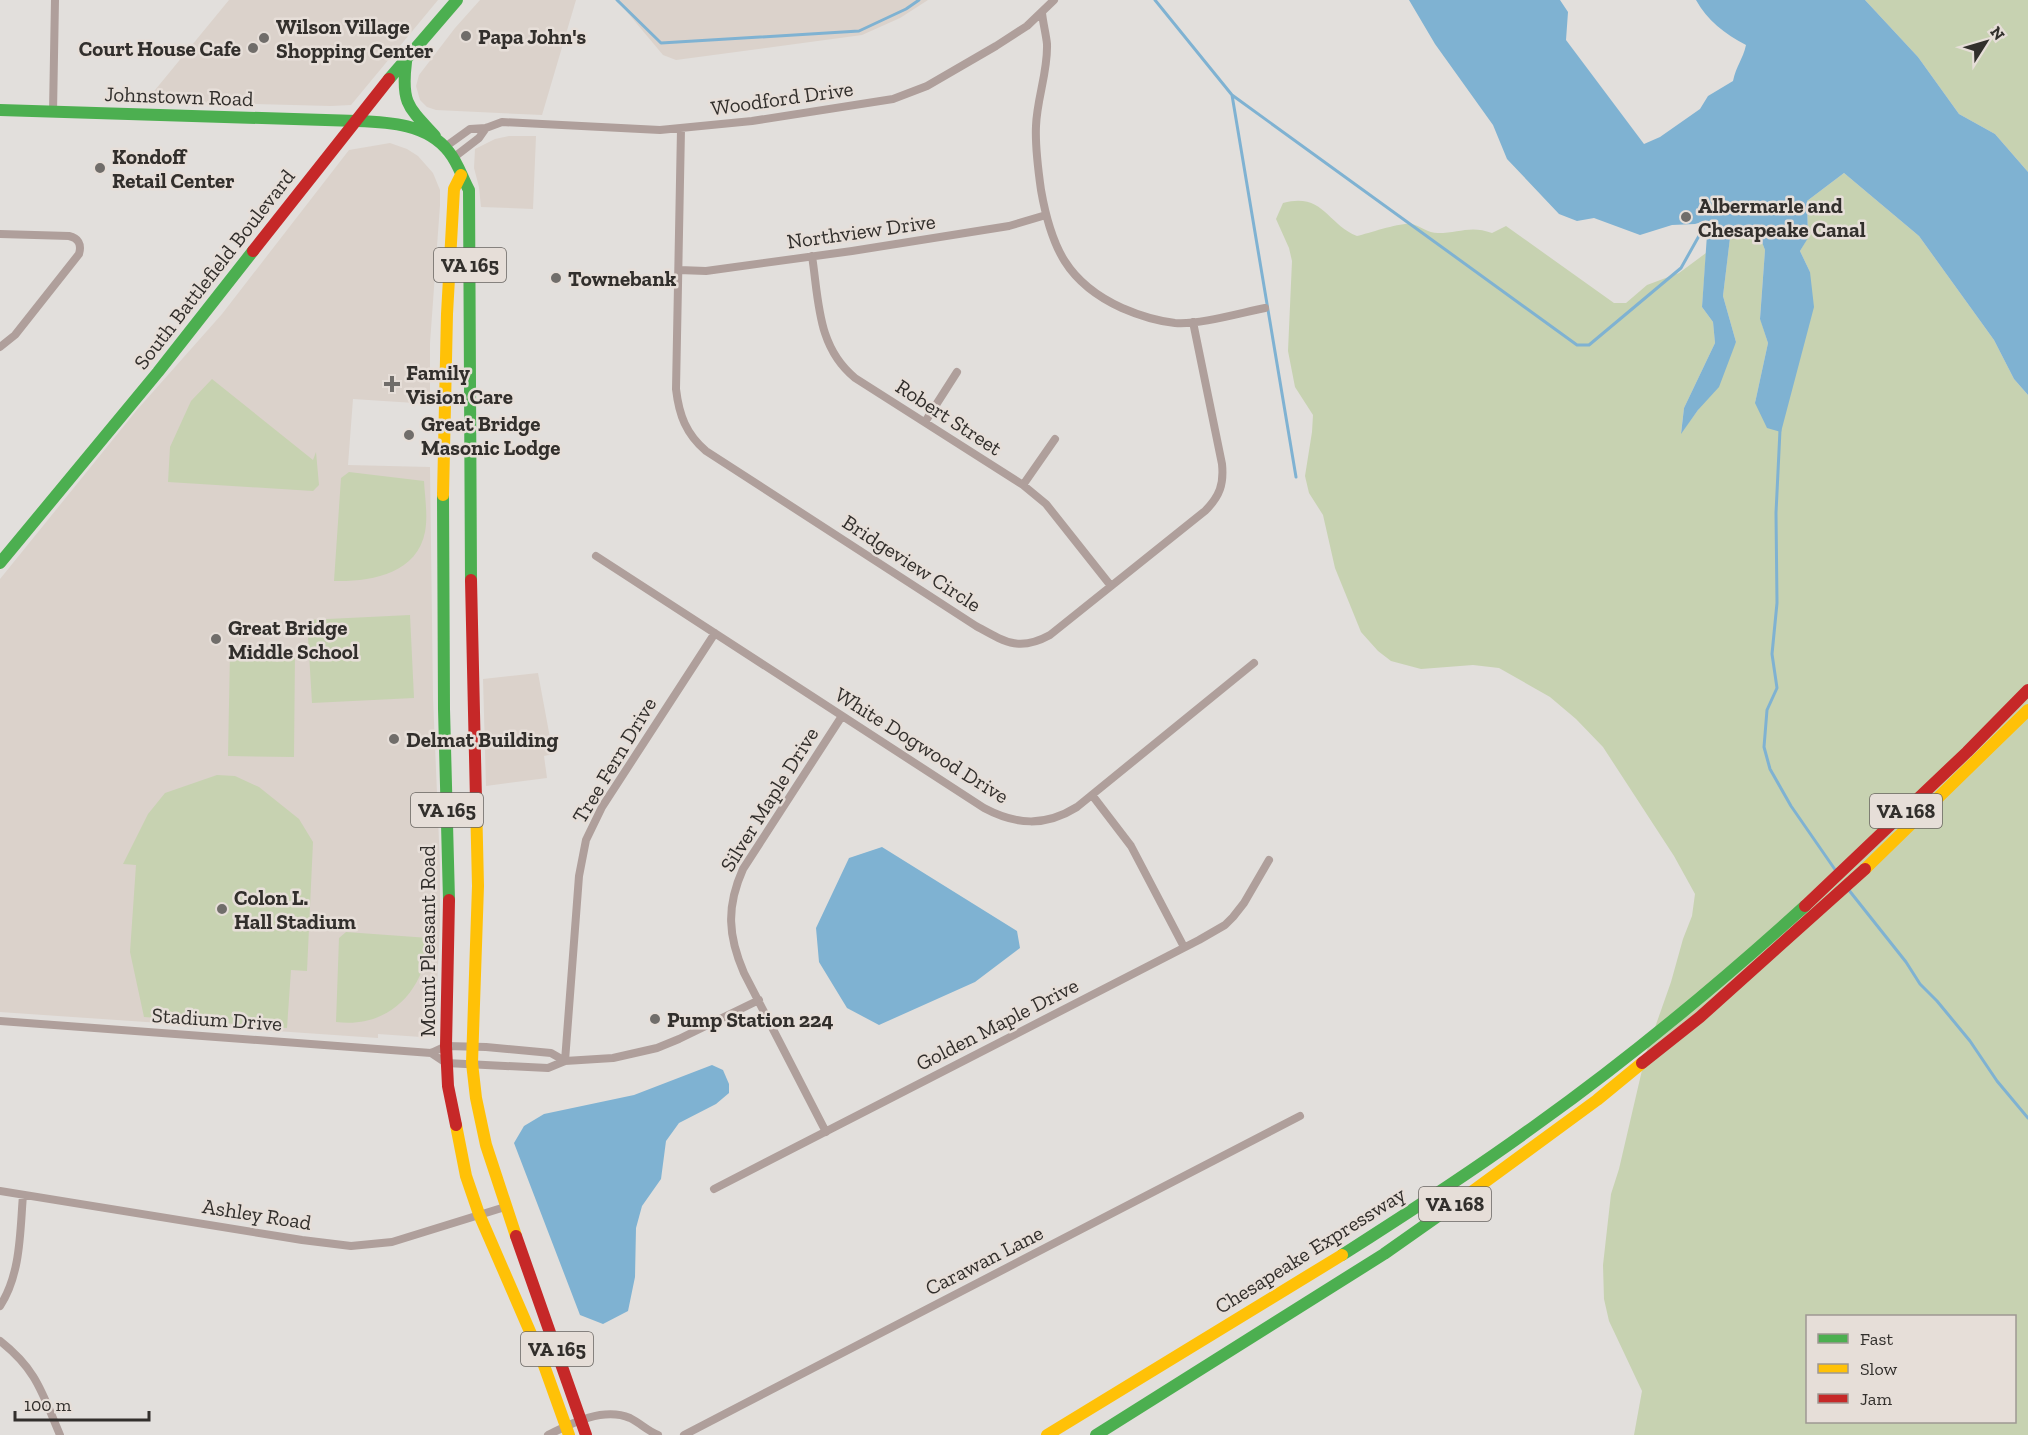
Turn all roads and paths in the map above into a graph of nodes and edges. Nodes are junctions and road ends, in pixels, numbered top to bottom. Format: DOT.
graph roads {
  1 [pos="55,0"];
  2 [pos="458,0"];
  3 [pos="1054,0"];
  4 [pos="1041,13"];
  5 [pos="406,60"];
  6 [pos="0,110"];
  7 [pos="53,112"];
  8 [pos="357,121"];
  9 [pos="486,128"];
  10 [pos="681,129"];
  11 [pos="443,146"];
  12 [pos="453,158"];
  13 [pos="461,175"];
  14 [pos="453,213"];
  15 [pos="1046,216"];
  16 [pos="0,234"];
  17 [pos="812,256"];
  18 [pos="679,270"];
  19 [pos="1265,308"];
  20 [pos="1193,322"];
  21 [pos="470,335"];
  22 [pos="0,347"];
  23 [pos="957,372"];
  24 [pos="925,422"];
  25 [pos="1055,438"];
  26 [pos="1023,485"];
  27 [pos="596,556"];
  28 [pos="0,563"];
  29 [pos="1111,586"];
  30 [pos="715,633"];
  31 [pos="1254,663"];
  32 [pos="2028,690"];
  33 [pos="2028,710"];
  34 [pos="842,716"];
  35 [pos="1092,795"];
  36 [pos="1269,860"];
  37 [pos="1185,947"];
  38 [pos="759,999"];
  39 [pos="0,1021"];
  40 [pos="446,1046"];
  41 [pos="471,1047"];
  42 [pos="431,1053"];
  43 [pos="565,1061"];
  44 [pos="446,1063"];
  45 [pos="472,1064"];
  46 [pos="1300,1116"];
  47 [pos="826,1132"];
  48 [pos="714,1189"];
  49 [pos="0,1191"];
  50 [pos="23,1195"];
  51 [pos="505,1207"];
  52 [pos="479,1214"];
  53 [pos="0,1306"];
  54 [pos="0,1341"];
  55 [pos="1092,1408"];
  56 [pos="580,1420"];
  57 [pos="567,1431"];
  58 [pos="60,1435"];
  59 [pos="548,1435"];
  60 [pos="586,1435"];
  61 [pos="658,1435"];
  62 [pos="684,1435"];
  63 [pos="1035,1435"];
  64 [pos="1047,1435"];
  65 [pos="1096,1435"];
  1 -- 7 [label="street"];
  2 -- 5 [label="main road, South Battlefield Boulevard"];
  3 -- 4 [label="street, Woodford Drive"];
  4 -- 10 [label="street, Woodford Drive"];
  4 -- 15 [label="street"];
  5 -- 8 [label="main road, South Battlefield Boulevard"];
  5 -- 11 [label="main road, VA 165"];
  6 -- 7 [label="main road, Johnstown Road"];
  7 -- 8 [label="main road, Johnstown Road"];
  8 -- 11 [label="main road, VA 165"];
  8 -- 28 [label="main road, South Battlefield Boulevard"];
  9 -- 10 [label="street, Woodford Drive"];
  9 -- 11 [label="street, Woodford Drive"];
  9 -- 12 [label="street"];
  10 -- 18 [label="street, Bridgeview Circle"];
  11 -- 12 [label="main road, VA 165"];
  12 -- 13 [label="main road, VA 165"];
  13 -- 14 [label="main road, Mount Pleasant Road / VA 165"];
  13 -- 21 [label="main road, VA 165"];
  14 -- 21 [label="main road"];
  14 -- 40 [label="main road, Mount Pleasant Road / VA 165"];
  15 -- 17 [label="street, Northview Drive"];
  15 -- 20 [label="street"];
  16 -- 22 [label="street"];
  17 -- 18 [label="street, Northview Drive"];
  17 -- 24 [label="street, Robert Street"];
  18 -- 29 [label="street, Bridgeview Circle"];
  19 -- 20 [label="street"];
  20 -- 29 [label="street, Bridgeview Circle"];
  21 -- 41 [label="main road, VA 165"];
  23 -- 24 [label="street"];
  24 -- 26 [label="street, Robert Street"];
  25 -- 26 [label="street"];
  26 -- 29 [label="street, Robert Street"];
  27 -- 30 [label="street, White Dogwood Drive"];
  30 -- 34 [label="street, White Dogwood Drive"];
  30 -- 43 [label="street, Tree Fern Drive"];
  31 -- 35 [label="street, White Dogwood Drive"];
  32 -- 55 [label="main road, Chesapeake Expressway / VA 168"];
  33 -- 65 [label="main road, Chesapeake Expressway / VA 168"];
  34 -- 35 [label="street, White Dogwood Drive"];
  34 -- 38 [label="street, Silver Maple Drive"];
  35 -- 37 [label="street"];
  36 -- 37 [label="street, Golden Maple Drive"];
  37 -- 47 [label="street, Golden Maple Drive"];
  38 -- 43 [label="street, Stadium Drive"];
  38 -- 47 [label="street, Silver Maple Drive"];
  39 -- 42 [label="street, Stadium Drive"];
  40 -- 41 [label="street, Stadium Drive"];
  40 -- 42 [label="street, Stadium Drive"];
  40 -- 44 [label="main road, Mount Pleasant Road / VA 165"];
  41 -- 43 [label="street, Stadium Drive"];
  41 -- 45 [label="main road, VA 165"];
  42 -- 44 [label="street, Stadium Drive"];
  43 -- 45 [label="street, Stadium Drive"];
  44 -- 45 [label="street, Stadium Drive"];
  44 -- 52 [label="main road, Mount Pleasant Road / VA 165"];
  45 -- 51 [label="main road, VA 165"];
  46 -- 62 [label="street, Carawan Lane"];
  47 -- 48 [label="street, Golden Maple Drive"];
  49 -- 50 [label="street, Ashley Road"];
  50 -- 52 [label="street, Ashley Road"];
  50 -- 53 [label="street"];
  51 -- 52 [label="street, Ashley Road"];
  51 -- 56 [label="main road, VA 165"];
  52 -- 57 [label="main road, Mount Pleasant Road / VA 165"];
  54 -- 58 [label="street"];
  55 -- 63 [label="main road"];
  55 -- 64 [label="main road, Chesapeake Expressway / VA 168"];
  56 -- 57 [label="street"];
  56 -- 60 [label="main road, VA 165"];
  56 -- 61 [label="street"];
  57 -- 59 [label="street"];
}
